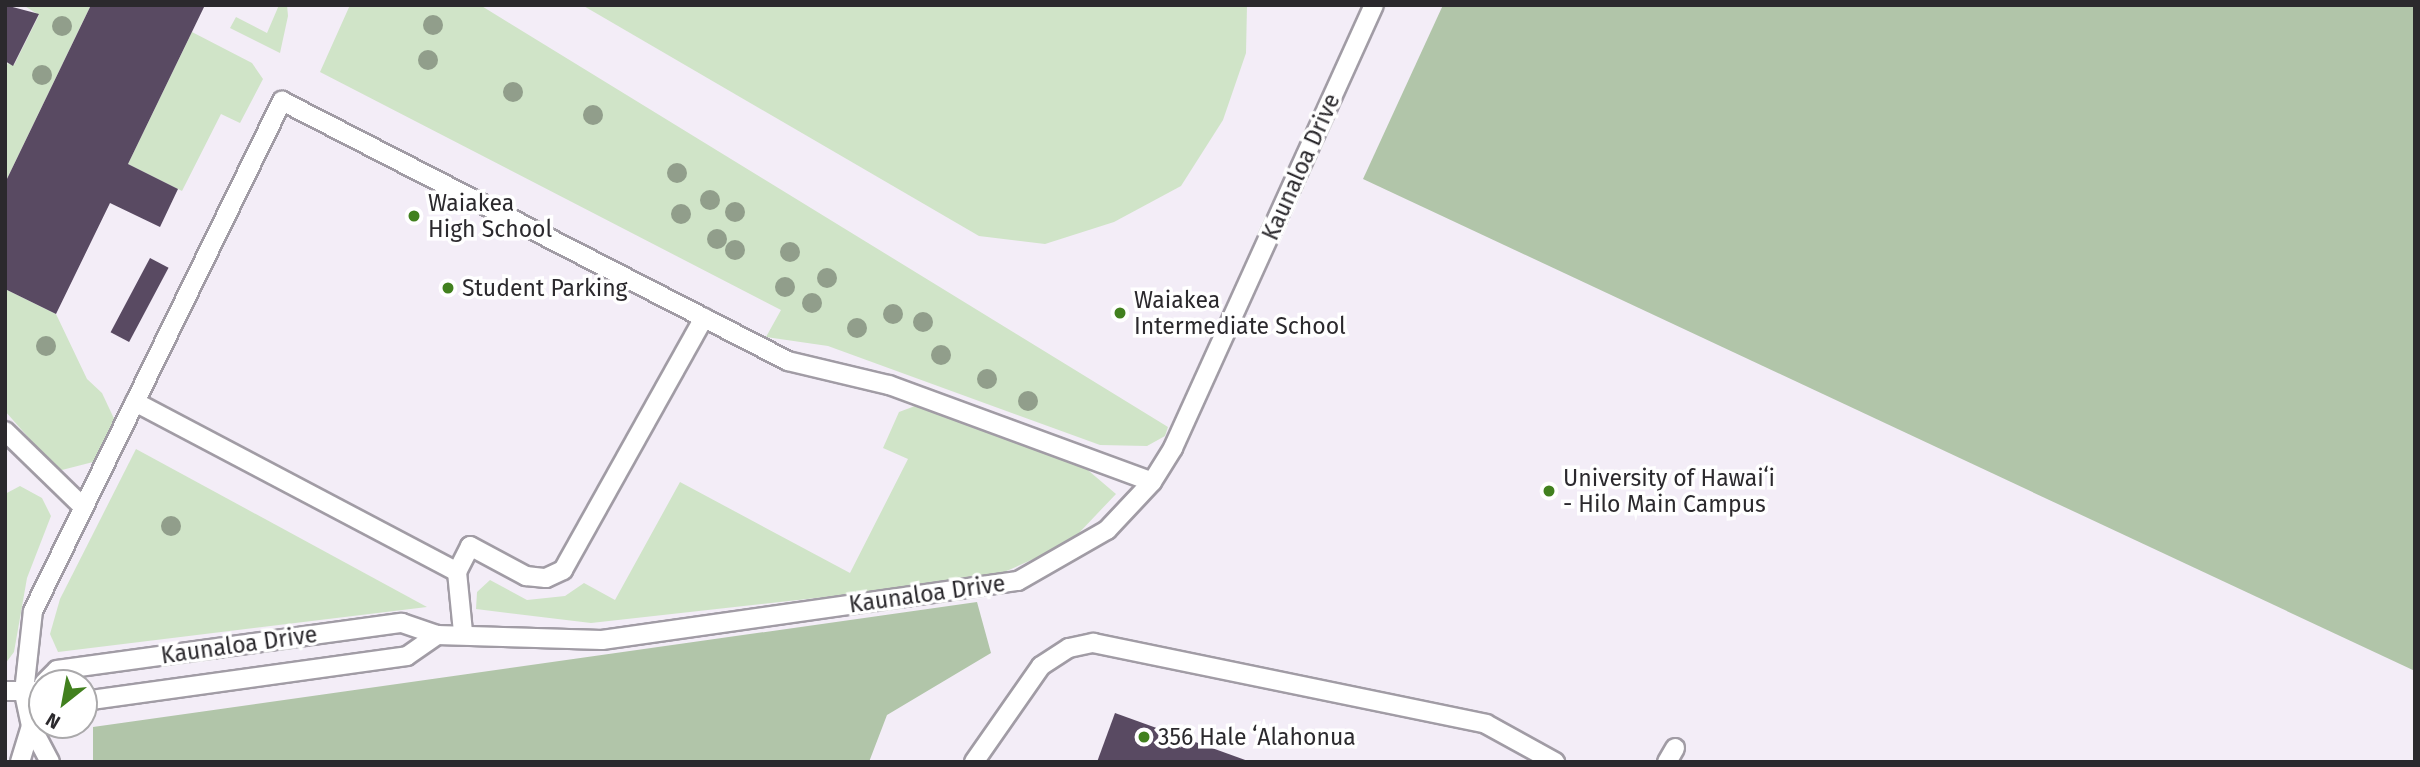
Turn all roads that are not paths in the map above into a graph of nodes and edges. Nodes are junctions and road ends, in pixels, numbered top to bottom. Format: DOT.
graph roads {
  1 [pos="1374,5"];
  2 [pos="705,318"];
  3 [pos="135,402"];
  4 [pos="5,431"];
  5 [pos="1152,482"];
  6 [pos="82,506"];
  7 [pos="457,572"];
  8 [pos="463,632"];
  9 [pos="437,635"];
  10 [pos="37,669"];
  11 [pos="64,669"];
  12 [pos="28,690"];
  13 [pos="5,691"];
  14 [pos="98,699"];
  15 [pos="28,738"];
  16 [pos="38,739"];
  17 [pos="20,762"];
  18 [pos="50,762"];
  19 [pos="974,762"];
  20 [pos="1555,762"];
  1 -- 5 [label="lane, Kaunaloa Drive"];
  2 -- 3 [label="lane"];
  2 -- 5 [label="lane"];
  2 -- 7 [label="lane"];
  3 -- 6 [label="lane"];
  3 -- 7 [label="lane"];
  4 -- 6 [label="lane"];
  5 -- 8 [label="lane, Kaunaloa Drive"];
  6 -- 10 [label="lane"];
  7 -- 8 [label="lane"];
  8 -- 9 [label="lane, Kaunaloa Drive"];
  9 -- 11 [label="lane, Kaunaloa Drive"];
  9 -- 14 [label="lane, Kaunaloa Drive"];
  12 -- 13 [label="lane"];
  15 -- 17 [label="lane"];
  16 -- 18 [label="lane"];
  19 -- 20 [label="lane"];
}
